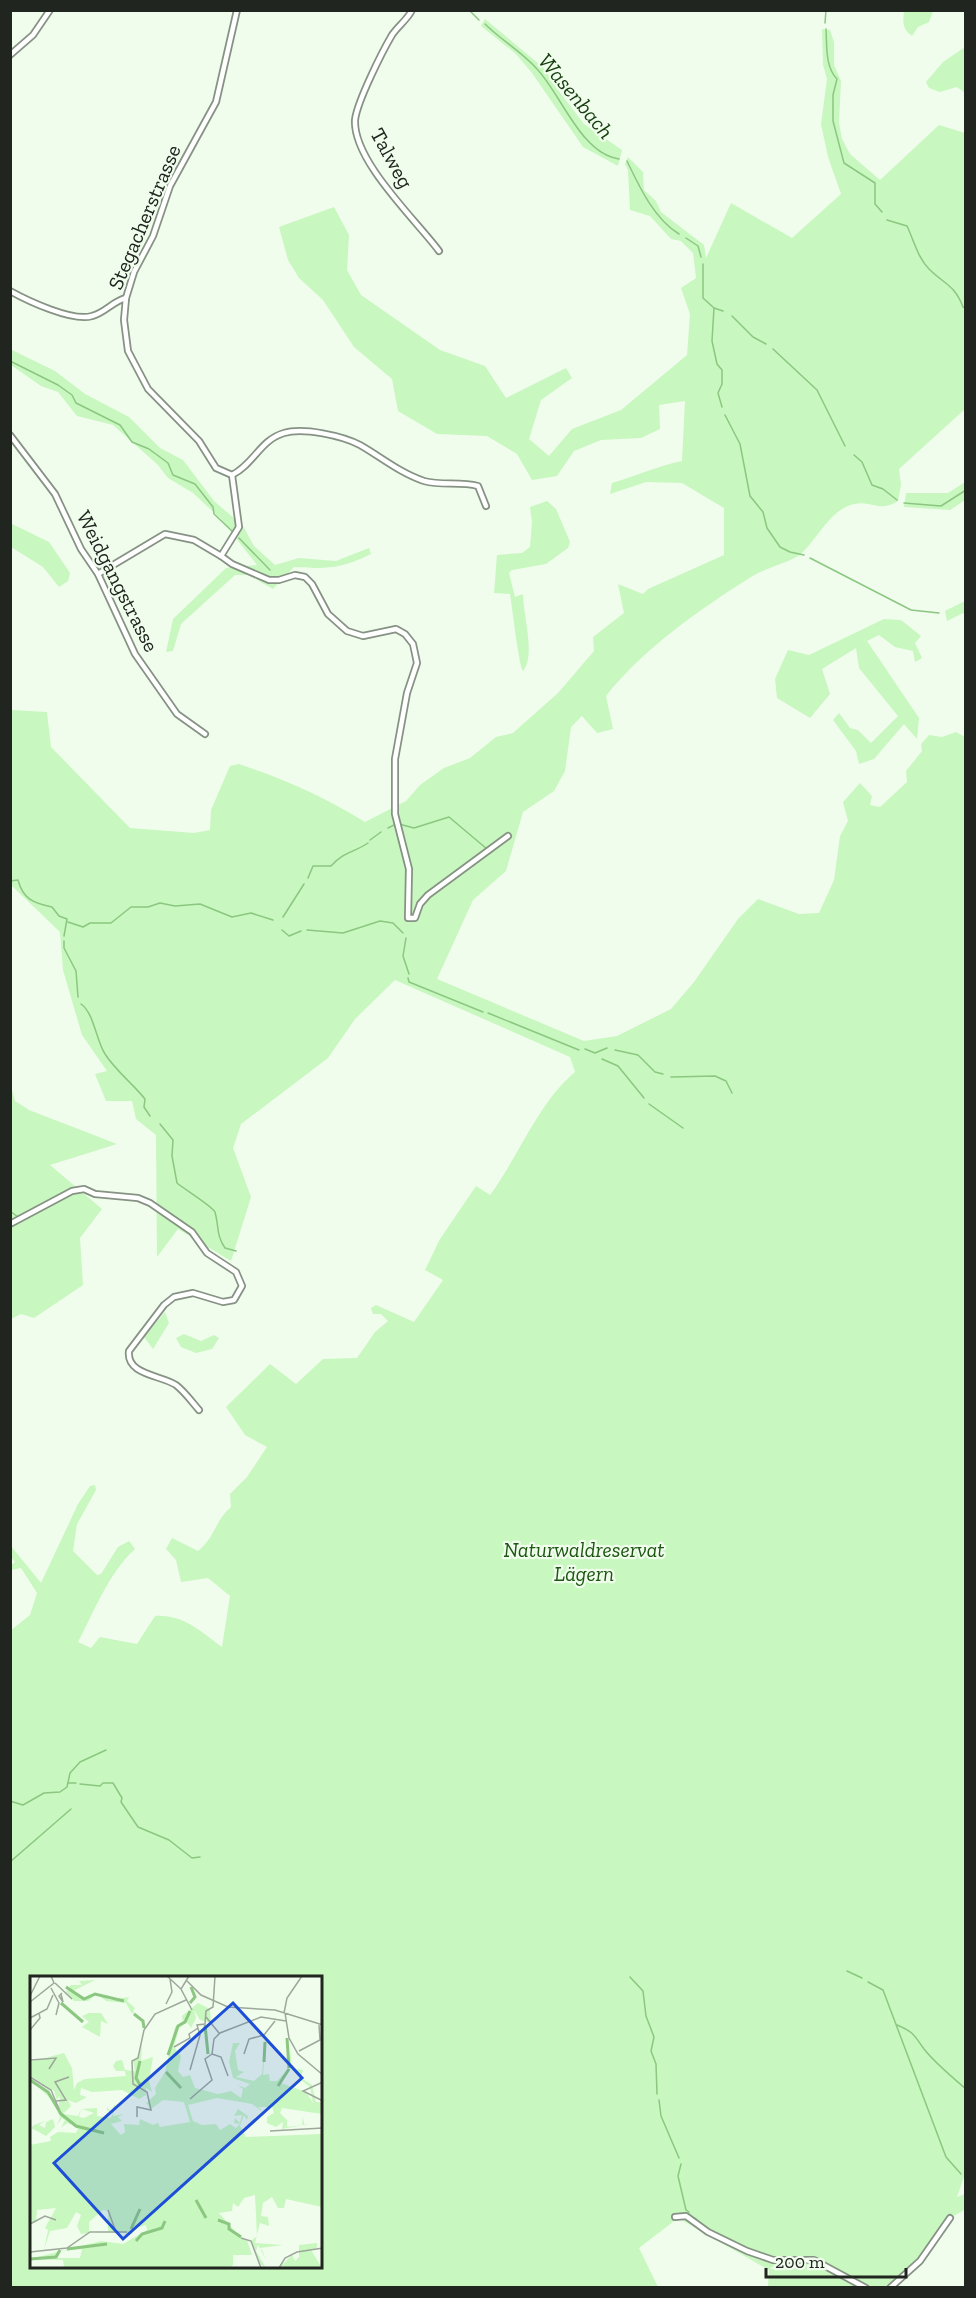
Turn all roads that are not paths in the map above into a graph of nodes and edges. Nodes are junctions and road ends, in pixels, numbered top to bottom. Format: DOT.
graph roads {
  1 [pos="50,10"];
  2 [pos="237,10"];
  3 [pos="412,10"];
  4 [pos="10,55"];
  5 [pos="439,251"];
  6 [pos="10,291"];
  7 [pos="126,298"];
  8 [pos="10,435"];
  9 [pos="232,475"];
  10 [pos="486,506"];
  11 [pos="221,556"];
  12 [pos="98,574"];
  13 [pos="204,734"];
  14 [pos="508,836"];
  15 [pos="10,1224"];
  16 [pos="199,1410"];
  17 [pos="675,2217"];
  18 [pos="950,2218"];
  19 [pos="866,2288"];
  20 [pos="890,2288"];
  1 -- 4 [label="street"];
  2 -- 7 [label="street, Stegacherstrasse"];
  3 -- 5 [label="street, Talweg"];
  6 -- 7 [label="street"];
  7 -- 9 [label="street, Stegacherstrasse"];
  8 -- 12 [label="street, Weidgangstrasse"];
  9 -- 10 [label="street"];
  9 -- 11 [label="street"];
  11 -- 12 [label="street"];
  11 -- 14 [label="street"];
  12 -- 13 [label="street, Weidgangstrasse"];
  15 -- 16 [label="street"];
  17 -- 19 [label="street"];
  18 -- 20 [label="street"];
}
